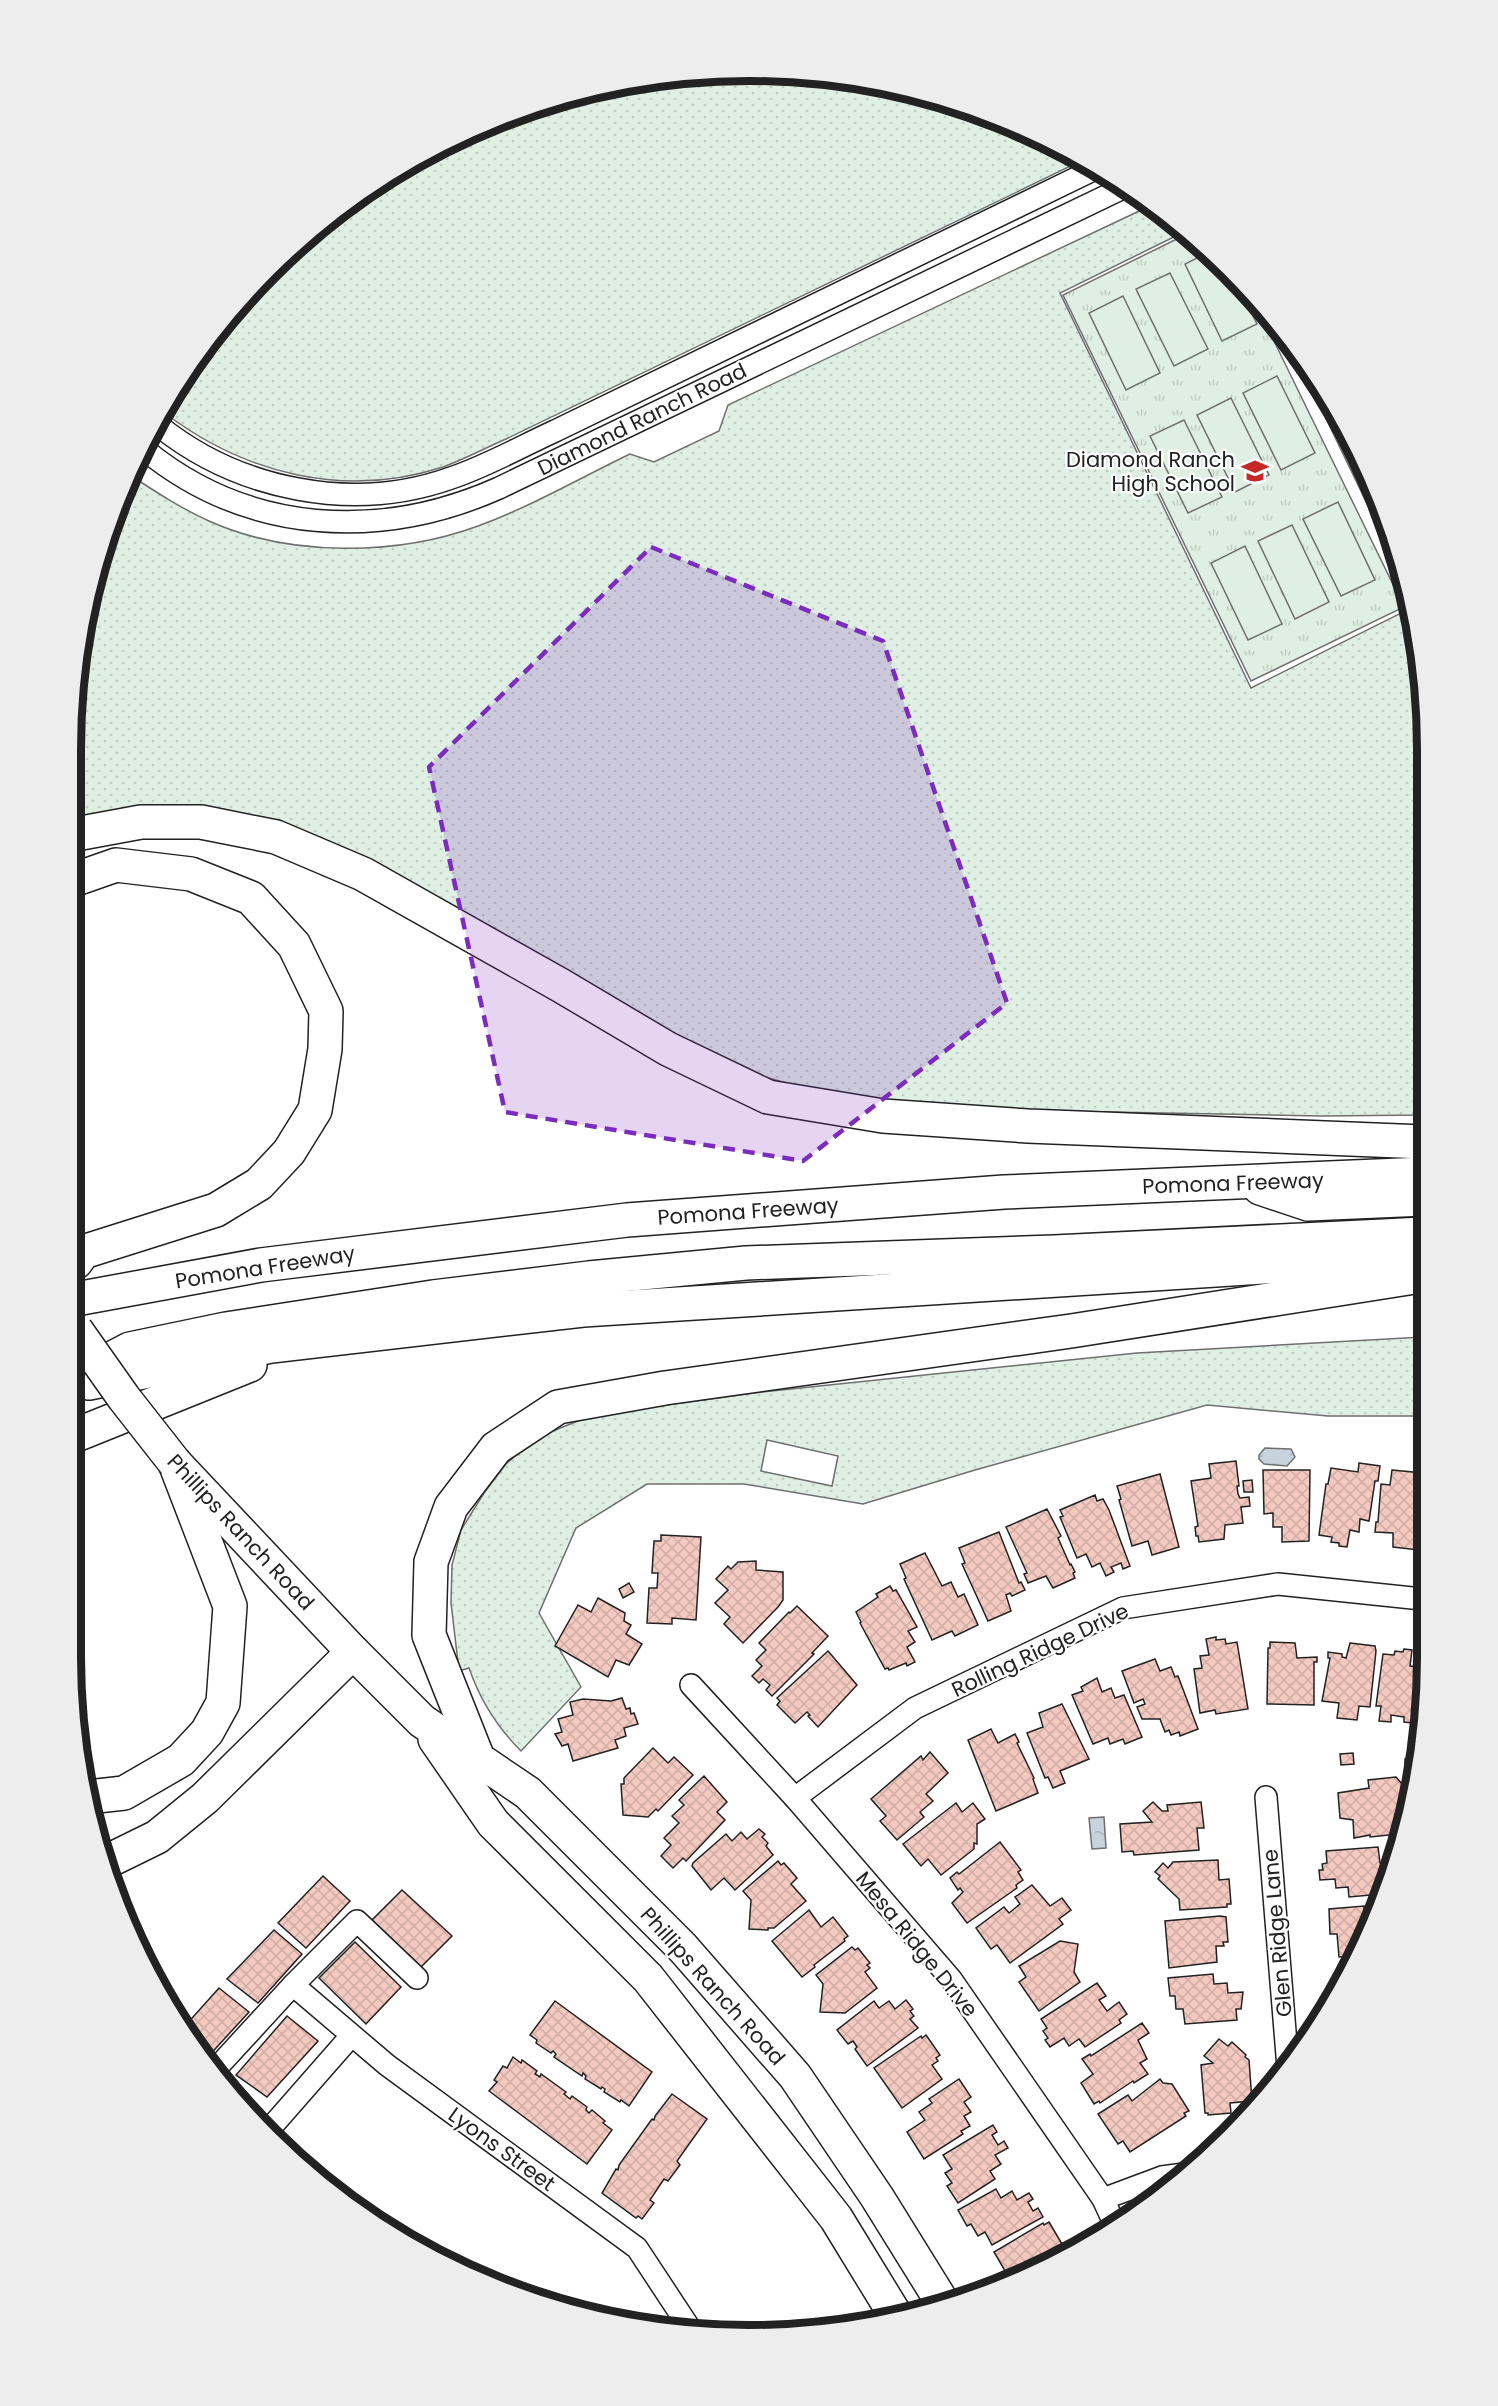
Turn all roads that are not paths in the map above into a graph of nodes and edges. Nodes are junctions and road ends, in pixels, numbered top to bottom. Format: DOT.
graph roads {
  1 [pos="1087,173"];
  2 [pos="1117,192"];
  3 [pos="163,429"];
  4 [pos="150,454"];
  5 [pos="81,833"];
  6 [pos="81,877"];
  7 [pos="1417,1142"];
  8 [pos="1417,1174"];
  9 [pos="1244,1182"];
  10 [pos="1417,1199"];
  11 [pos="1417,1234"];
  12 [pos="81,1255"];
  13 [pos="1417,1257"];
  14 [pos="1417,1277"];
  15 [pos="81,1298"];
  16 [pos="81,1337"];
  17 [pos="310,1341"];
  18 [pos="81,1374"];
  19 [pos="81,1384"];
  20 [pos="81,1433"];
  21 [pos="176,1463"];
  22 [pos="1417,1598"];
  23 [pos="353,1652"];
  24 [pos="691,1685"];
  25 [pos="422,1721"];
  26 [pos="479,1761"];
  27 [pos="96,1796"];
  28 [pos="1266,1797"];
  29 [pos="795,1798"];
  30 [pos="112,1859"];
  31 [pos="417,1978"];
  32 [pos="292,1985"];
  33 [pos="351,2036"];
  34 [pos="1287,2053"];
  35 [pos="220,2065"];
  36 [pos="273,2125"];
  37 [pos="1169,2176"];
  38 [pos="1103,2199"];
  39 [pos="1112,2217"];
  40 [pos="939,2297"];
  41 [pos="892,2309"];
  42 [pos="686,2322"];
  1 -- 3 [label="street, Diamond Ranch Road"];
  2 -- 4 [label="street, Diamond Ranch Road"];
  5 -- 7 [label="main road"];
  6 -- 12 [label="main road"];
  8 -- 9 [label="main road, Pomona Freeway"];
  9 -- 10 [label="main road"];
  9 -- 15 [label="main road, Pomona Freeway"];
  11 -- 18 [label="main road"];
  13 -- 17 [label="main road"];
  14 -- 26 [label="main road"];
  16 -- 21 [label="main road, Phillips Ranch Road, bridge"];
  17 -- 19 [label="main road"];
  17 -- 20 [label="main road"];
  21 -- 23 [label="main road, Phillips Ranch Road"];
  21 -- 27 [label="main road"];
  22 -- 29 [label="street, Rolling Ridge Drive"];
  23 -- 25 [label="main road, Phillips Ranch Road"];
  23 -- 30 [label="main road"];
  24 -- 29 [label="street, Mesa Ridge Drive"];
  25 -- 26 [label="main road, Phillips Ranch Road"];
  25 -- 41 [label="main road, Phillips Ranch Road"];
  26 -- 40 [label="main road, Phillips Ranch Road"];
  28 -- 34 [label="street, Glen Ridge Lane"];
  29 -- 38 [label="street, Mesa Ridge Drive"];
  31 -- 32 [label="street"];
  32 -- 33 [label="street, Lyons Street"];
  32 -- 35 [label="street"];
  33 -- 36 [label="street"];
  33 -- 42 [label="street, Lyons Street"];
  37 -- 38 [label="street"];
  38 -- 39 [label="street, Mesa Ridge Drive"];
}
